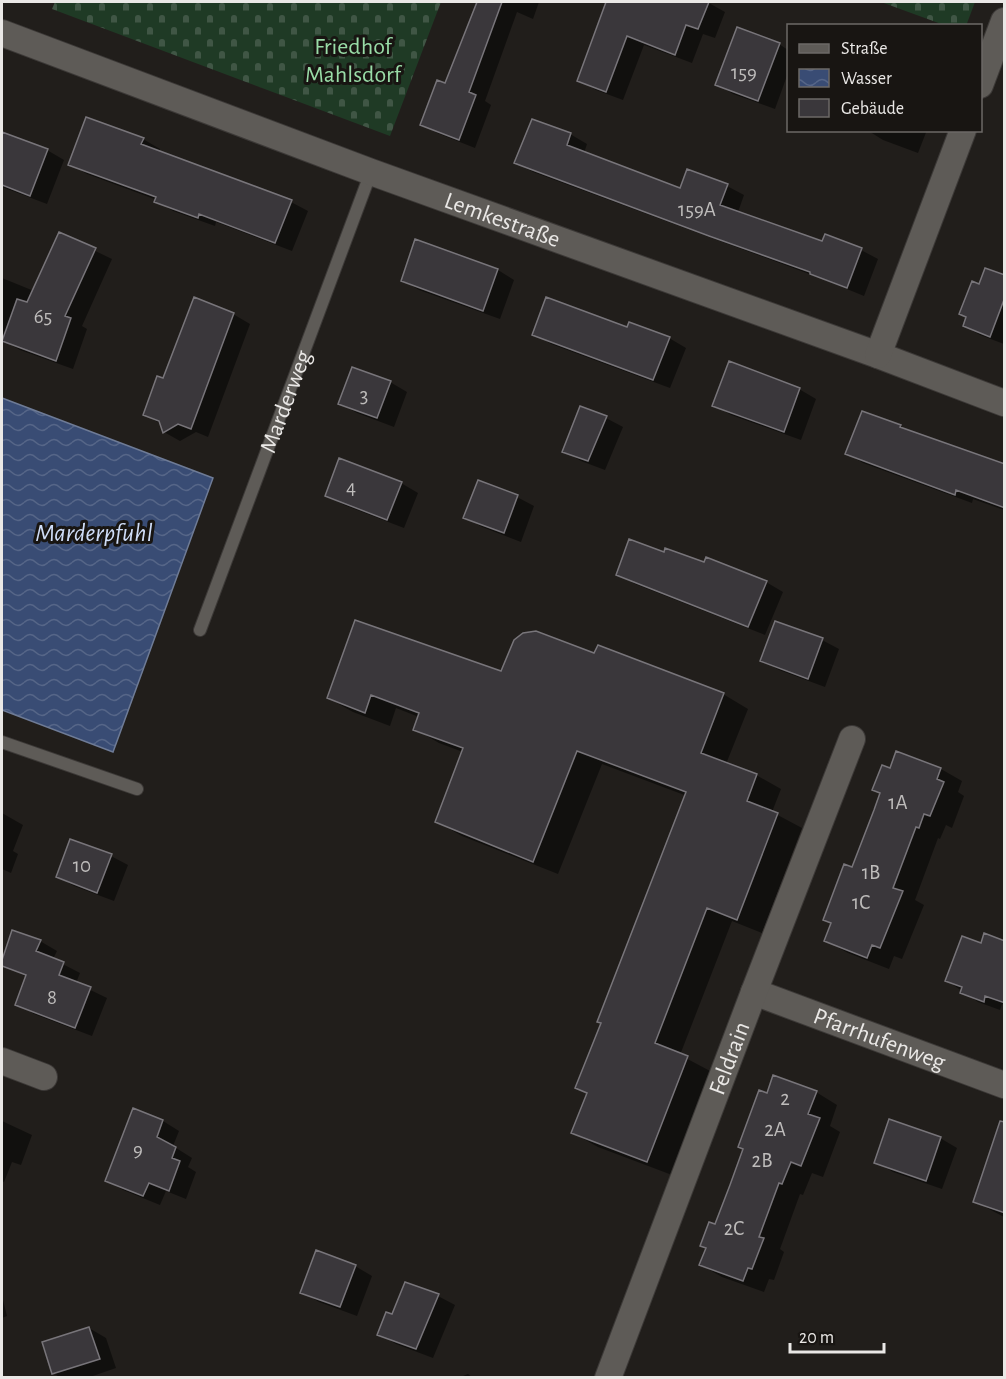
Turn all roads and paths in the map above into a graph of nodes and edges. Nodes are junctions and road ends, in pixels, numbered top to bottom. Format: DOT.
graph roads {
  1 [pos="1005,21"];
  2 [pos="2,33"];
  3 [pos="982,82"];
  4 [pos="962,132"];
  5 [pos="371,172"];
  6 [pos="879,355"];
  7 [pos="1005,402"];
  8 [pos="200,630"];
  9 [pos="852,739"];
  10 [pos="2,742"];
  11 [pos="137,789"];
  12 [pos="754,992"];
  13 [pos="2,1061"];
  14 [pos="44,1077"];
  15 [pos="1005,1085"];
  16 [pos="608,1377"];
  1 -- 3 [label="street"];
  2 -- 5 [label="street, Lemkestraße"];
  4 -- 6 [label="street"];
  5 -- 6 [label="street, Lemkestraße"];
  5 -- 8 [label="lane, Marderweg"];
  6 -- 7 [label="street, Lemkestraße"];
  9 -- 12 [label="street, Feldrain"];
  10 -- 11 [label="lane"];
  12 -- 15 [label="street, Pfarrhufenweg"];
  12 -- 16 [label="street, Feldrain"];
  13 -- 14 [label="street"];
}
